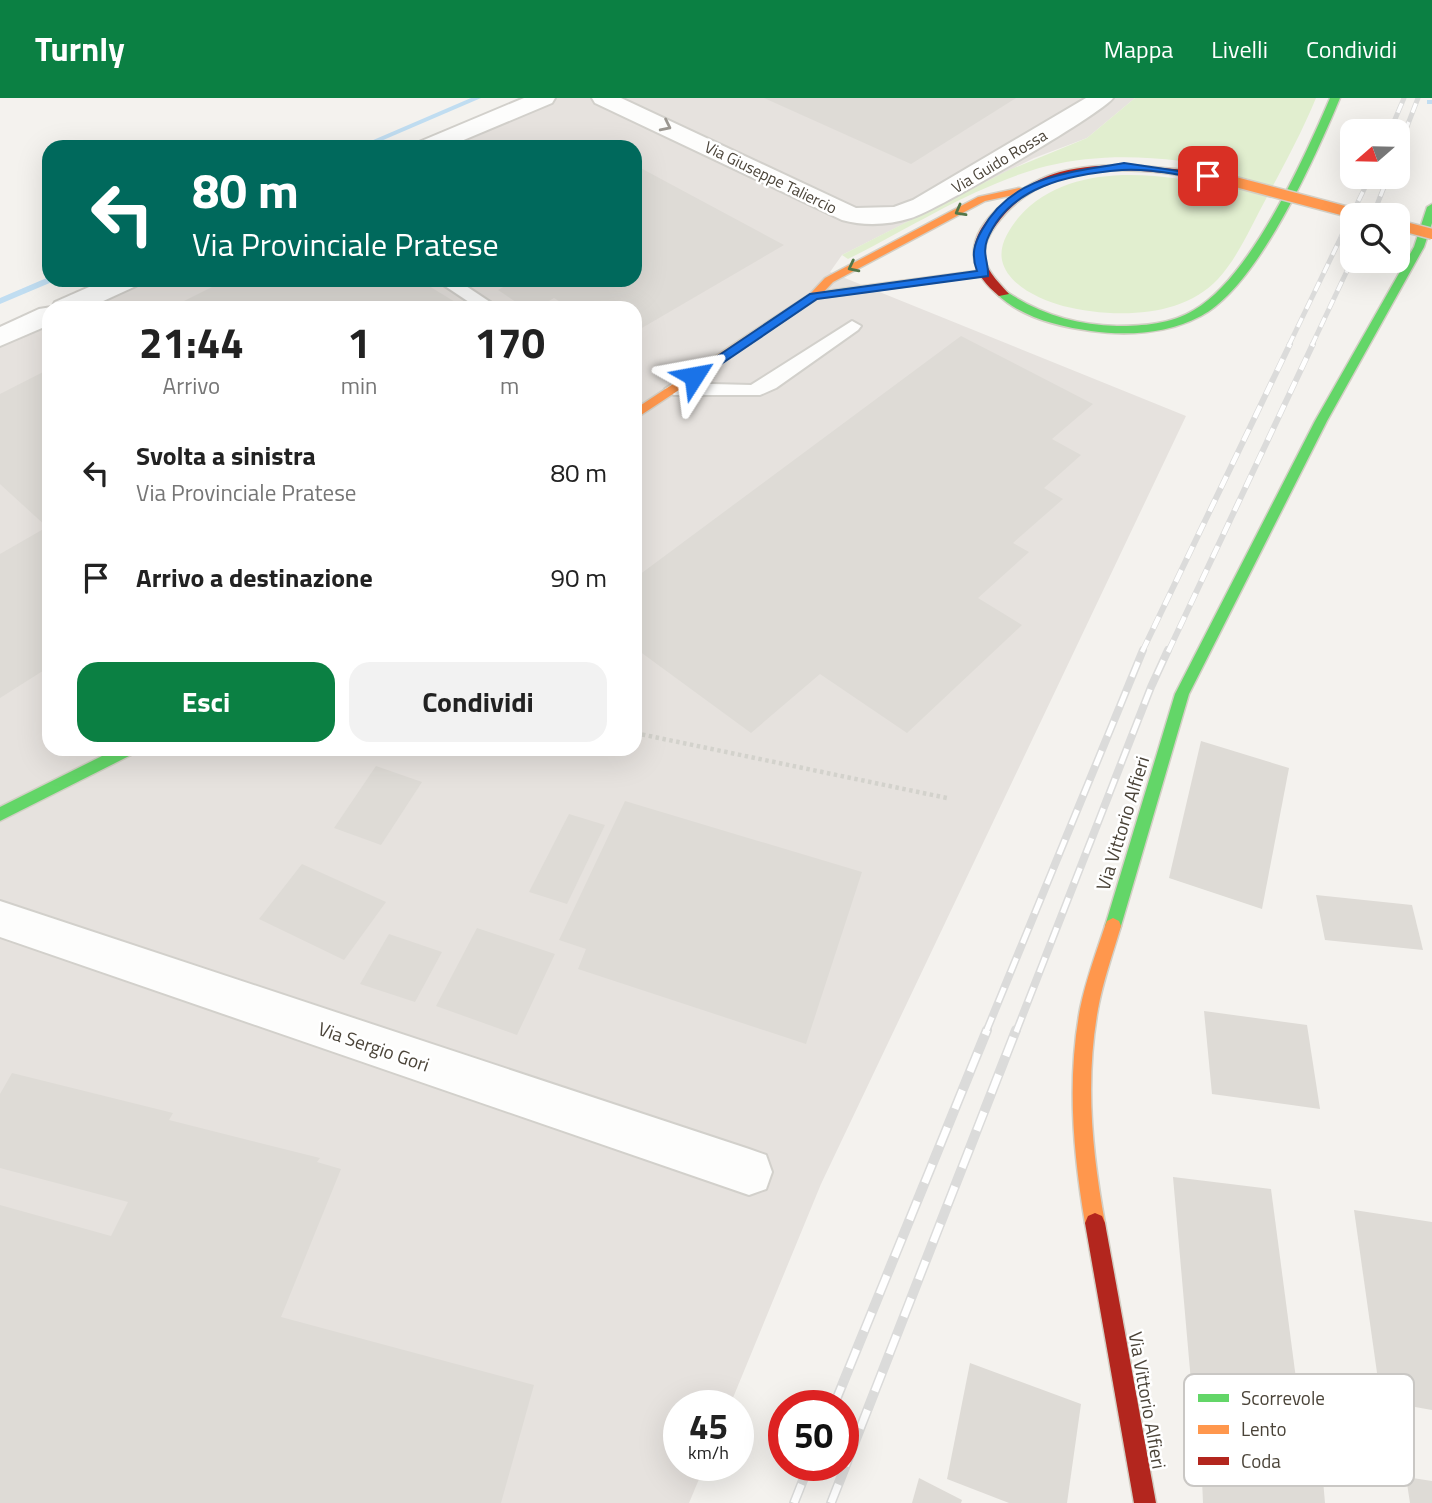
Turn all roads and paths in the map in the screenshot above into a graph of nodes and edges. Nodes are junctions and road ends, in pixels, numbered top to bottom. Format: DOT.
graph roads {
  1 [pos="544,98"];
  2 [pos="603,98"];
  3 [pos="654,98"];
  4 [pos="1102,98"];
  5 [pos="1335,98"];
  6 [pos="443,140"];
  7 [pos="1024,189"];
  8 [pos="1432,207"];
  9 [pos="1340,210"];
  10 [pos="891,218"];
  11 [pos="1410,228"];
  12 [pos="1432,234"];
  13 [pos="937,244"];
  14 [pos="892,247"];
  15 [pos="958,247"];
  16 [pos="979,250"];
  17 [pos="984,273"];
  18 [pos="892,283"];
  19 [pos="112,287"];
  20 [pos="457,287"];
  21 [pos="946,293"];
  22 [pos="814,296"];
  23 [pos="80,301"];
  24 [pos="479,301"];
  25 [pos="982,301"];
  26 [pos="1026,310"];
  27 [pos="42,318"];
  28 [pos="852,326"];
  29 [pos="0,337"];
  30 [pos="674,389"];
  31 [pos="642,409"];
  32 [pos="642,734"];
  33 [pos="116,756"];
  34 [pos="947,798"];
  35 [pos="0,814"];
  36 [pos="0,919"];
  37 [pos="749,1172"];
  38 [pos="1145,1503"];
  1 -- 6 [label="street"];
  2 -- 10 [label="street, Via Giuseppe Taliercio, one-way"];
  3 -- 10 [label="street, Via Giuseppe Taliercio"];
  4 -- 10 [label="street, Via Guido Rossa"];
  5 -- 26 [label="street"];
  7 -- 9 [label="street, Via Guido Rossa, bridge"];
  7 -- 14 [label="street, Via Guido Rossa, one-way"];
  7 -- 16 [label="street"];
  8 -- 38 [label="street, Via Vittorio Alfieri"];
  11 -- 12 [label="street, bridge"];
  13 -- 14 [label="street"];
  14 -- 22 [label="street, Via Guido Rossa, one-way"];
  15 -- 16 [label="street"];
  16 -- 17 [label="street"];
  17 -- 18 [label="street, Via Guido Rossa"];
  17 -- 26 [label="street"];
  18 -- 21 [label="street"];
  18 -- 22 [label="street, Via Guido Rossa"];
  19 -- 23 [label="street"];
  20 -- 24 [label="lane"];
  22 -- 30 [label="street, Via Guido Rossa"];
  25 -- 26 [label="street"];
  27 -- 29 [label="street"];
  28 -- 30 [label="lane"];
  30 -- 31 [label="street, Via Guido Rossa"];
  32 -- 34 [label="path"];
  33 -- 35 [label="street"];
  36 -- 37 [label="street, Via Sergio Gori"];
}
